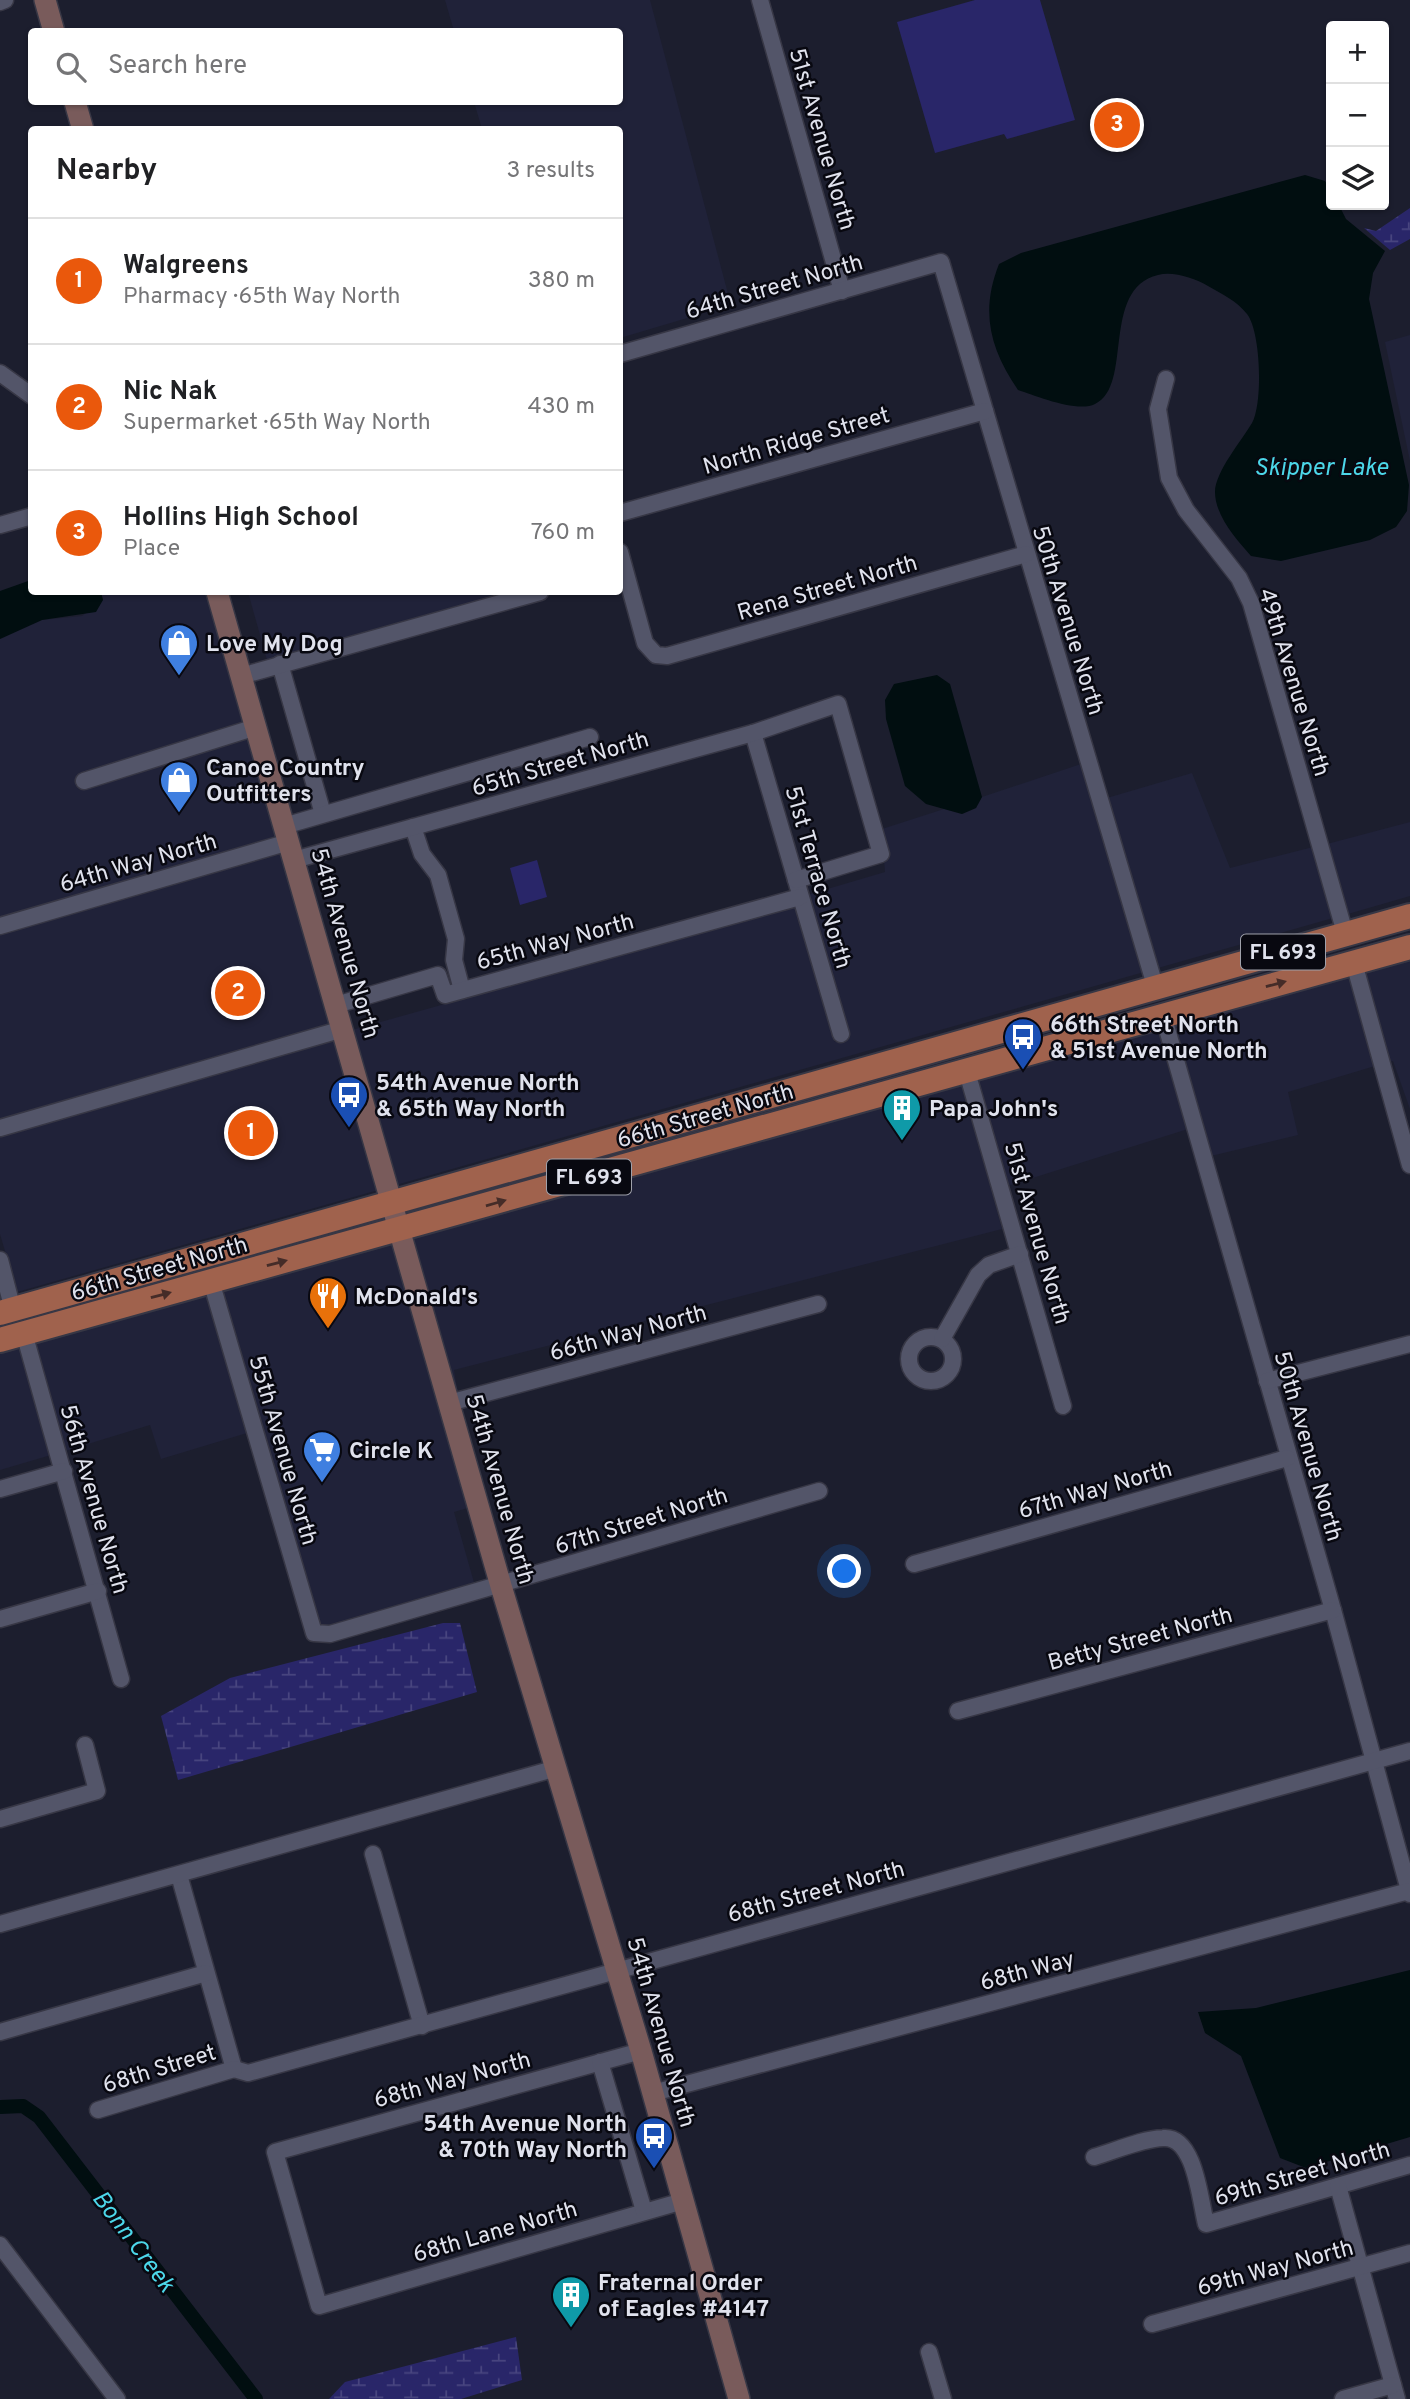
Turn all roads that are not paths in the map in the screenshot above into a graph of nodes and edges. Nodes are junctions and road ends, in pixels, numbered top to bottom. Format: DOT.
graph roads {
  1 [pos="45,0"];
  2 [pos="760,0"];
  3 [pos="53,28"];
  4 [pos="76,105"];
  5 [pos="82,126"];
  6 [pos="941,262"];
  7 [pos="842,291"];
  8 [pos="623,353"];
  9 [pos="0,373"];
  10 [pos="1166,379"];
  11 [pos="28,393"];
  12 [pos="985,411"];
  13 [pos="623,512"];
  14 [pos="28,517"];
  15 [pos="0,525"];
  16 [pos="1026,554"];
  17 [pos="623,563"];
  18 [pos="217,595"];
  19 [pos="529,595"];
  20 [pos="280,664"];
  21 [pos="241,676"];
  22 [pos="256,727"];
  23 [pos="753,733"];
  24 [pos="590,737"];
  25 [pos="85,782"];
  26 [pos="323,814"];
  27 [pos="413,827"];
  28 [pos="289,843"];
  29 [pos="796,880"];
  30 [pos="800,897"];
  31 [pos="1410,916"];
  32 [pos="0,926"];
  33 [pos="1345,933"];
  34 [pos="1410,947"];
  35 [pos="1265,957"];
  36 [pos="1354,962"];
  37 [pos="1156,989"];
  38 [pos="462,990"];
  39 [pos="336,1004"];
  40 [pos="1163,1015"];
  41 [pos="343,1029"];
  42 [pos="841,1034"];
  43 [pos="939,1050"];
  44 [pos="1023,1056"];
  45 [pos="967,1072"];
  46 [pos="774,1096"];
  47 [pos="792,1121"];
  48 [pos="676,1123"];
  49 [pos="0,1128"];
  50 [pos="708,1144"];
  51 [pos="1410,1165"];
  52 [pos="615,1170"];
  53 [pos="393,1201"];
  54 [pos="401,1230"];
  55 [pos="1020,1254"];
  56 [pos="0,1260"];
  57 [pos="150,1271"];
  58 [pos="211,1281"];
  59 [pos="818,1304"];
  60 [pos="4,1315"];
  61 [pos="24,1333"];
  62 [pos="942,1339"];
  63 [pos="0,1340"];
  64 [pos="1410,1344"];
  65 [pos="1267,1381"];
  66 [pos="449,1403"];
  67 [pos="1063,1406"];
  68 [pos="1287,1458"];
  69 [pos="64,1471"];
  70 [pos="0,1489"];
  71 [pos="819,1491"];
  72 [pos="914,1564"];
  73 [pos="501,1586"];
  74 [pos="97,1591"];
  75 [pos="1333,1610"];
  76 [pos="0,1619"];
  77 [pos="314,1633"];
  78 [pos="121,1679"];
  79 [pos="958,1711"];
  80 [pos="85,1745"];
  81 [pos="1410,1751"];
  82 [pos="1374,1761"];
  83 [pos="557,1768"];
  84 [pos="0,1819"];
  85 [pos="373,1854"];
  86 [pos="179,1875"];
  87 [pos="1409,1892"];
  88 [pos="0,1924"];
  89 [pos="616,1970"];
  90 [pos="206,1973"];
  91 [pos="422,2026"];
  92 [pos="0,2032"];
  93 [pos="641,2051"];
  94 [pos="600,2062"];
  95 [pos="234,2069"];
  96 [pos="653,2094"];
  97 [pos="97,2110"];
  98 [pos="1094,2157"];
  99 [pos="1410,2165"];
  100 [pos="1338,2186"];
  101 [pos="683,2201"];
  102 [pos="644,2211"];
  103 [pos="0,2246"];
  104 [pos="1410,2253"];
  105 [pos="1360,2267"];
  106 [pos="319,2306"];
  107 [pos="1152,2324"];
  108 [pos="929,2352"];
  109 [pos="1395,2392"];
  110 [pos="117,2399"];
  111 [pos="739,2399"];
  112 [pos="943,2399"];
  113 [pos="1343,2399"];
  1 -- 3 [label="main road"];
  2 -- 7 [label="street, 51st Avenue North"];
  4 -- 5 [label="main road"];
  6 -- 7 [label="street, 64th Street North"];
  6 -- 12 [label="street, 50th Avenue North"];
  7 -- 8 [label="street, 64th Street North"];
  9 -- 11 [label="street"];
  10 -- 33 [label="street, 49th Avenue North"];
  12 -- 13 [label="street, North Ridge Street"];
  12 -- 16 [label="street, 50th Avenue North"];
  14 -- 15 [label="street"];
  16 -- 17 [label="street, Rena Street North"];
  16 -- 37 [label="street, 50th Avenue North"];
  18 -- 21 [label="main road, 54th Avenue North"];
  19 -- 20 [label="street"];
  20 -- 21 [label="street"];
  20 -- 26 [label="street, 54th Avenue North"];
  21 -- 22 [label="main road, 54th Avenue North"];
  22 -- 25 [label="street"];
  22 -- 28 [label="main road, 54th Avenue North"];
  23 -- 27 [label="street, 65th Street North"];
  23 -- 29 [label="street, 51st Terrace North"];
  23 -- 29 [label="street, 65th Street North"];
  24 -- 26 [label="street"];
  26 -- 28 [label="street"];
  27 -- 28 [label="street, 65th Street North"];
  27 -- 38 [label="street"];
  28 -- 32 [label="street, 64th Way North"];
  28 -- 39 [label="main road, 54th Avenue North"];
  29 -- 30 [label="street, 51st Terrace North"];
  30 -- 38 [label="street, 65th Way North"];
  30 -- 42 [label="street, 51st Terrace North"];
  31 -- 33 [label="main road, 66th Street North / FL 693"];
  33 -- 35 [label="main road, 66th Street North / FL 693"];
  34 -- 36 [label="main road, 66th Street North / FL 693"];
  35 -- 37 [label="main road, 66th Street North / FL 693"];
  35 -- 40 [label="main road"];
  40 -- 36 [label="main road, 66th Street North / FL 693, one-way"];
  36 -- 51 [label="street"];
  37 -- 43 [label="main road, 66th Street North / FL 693"];
  37 -- 44 [label="main road"];
  38 -- 39 [label="street, 65th Way North"];
  39 -- 41 [label="main road, 54th Avenue North"];
  40 -- 44 [label="main road, 66th Street North / FL 693"];
  40 -- 65 [label="street, 50th Avenue North"];
  41 -- 49 [label="street"];
  41 -- 53 [label="main road, 54th Avenue North"];
  43 -- 46 [label="main road, 66th Street North / FL 693"];
  43 -- 47 [label="main road"];
  44 -- 45 [label="main road, 66th Street North / FL 693"];
  45 -- 47 [label="main road, 66th Street North / FL 693"];
  45 -- 55 [label="street, 51st Avenue North"];
  46 -- 48 [label="main road, 66th Street North / FL 693"];
  46 -- 50 [label="main road"];
  47 -- 50 [label="main road, 66th Street North / FL 693"];
  48 -- 52 [label="main road"];
  48 -- 53 [label="main road, 66th Street North / FL 693"];
  50 -- 52 [label="main road, 66th Street North / FL 693"];
  54 -- 52 [label="main road, 66th Street North / FL 693, one-way"];
  53 -- 54 [label="main road, 54th Avenue North"];
  53 -- 57 [label="main road, 66th Street North / FL 693"];
  58 -- 54 [label="main road, 66th Street North / FL 693, one-way"];
  54 -- 66 [label="main road, 54th Avenue North"];
  55 -- 62 [label="street"];
  55 -- 67 [label="street, 51st Avenue North"];
  56 -- 60 [label="street"];
  57 -- 60 [label="main road, 66th Street North / FL 693"];
  57 -- 61 [label="main road"];
  61 -- 58 [label="main road, 66th Street North / FL 693, one-way"];
  58 -- 77 [label="street, 55th Avenue North"];
  59 -- 66 [label="street, 66th Way North"];
  61 -- 63 [label="main road, 66th Street North / FL 693"];
  61 -- 69 [label="street, 56th Avenue North"];
  64 -- 65 [label="street"];
  65 -- 68 [label="street, 50th Avenue North"];
  66 -- 73 [label="main road, 54th Avenue North"];
  68 -- 72 [label="street, 67th Way North"];
  68 -- 75 [label="street, 50th Avenue North"];
  69 -- 70 [label="street"];
  69 -- 74 [label="street, 56th Avenue North"];
  71 -- 73 [label="street, 67th Street North"];
  73 -- 77 [label="street, 67th Street North"];
  73 -- 83 [label="main road, 54th Avenue North"];
  74 -- 76 [label="street"];
  74 -- 78 [label="street, 56th Avenue North"];
  75 -- 79 [label="street, Betty Street North"];
  75 -- 82 [label="street, 50th Avenue North"];
  80 -- 84 [label="street"];
  81 -- 82 [label="street, 68th Street North"];
  82 -- 87 [label="street, 50th Avenue North"];
  82 -- 89 [label="street, 68th Street North"];
  83 -- 86 [label="street"];
  83 -- 89 [label="main road, 54th Avenue North"];
  85 -- 91 [label="street"];
  86 -- 88 [label="street"];
  86 -- 90 [label="street"];
  87 -- 96 [label="street, 68th Way"];
  89 -- 91 [label="street, 68th Street North"];
  89 -- 93 [label="main road, 54th Avenue North"];
  90 -- 92 [label="street"];
  90 -- 95 [label="street"];
  91 -- 95 [label="street, 68th Street North"];
  93 -- 94 [label="street, 68th Way North"];
  93 -- 96 [label="main road, 54th Avenue North"];
  94 -- 102 [label="street"];
  94 -- 106 [label="street, 68th Way North"];
  95 -- 97 [label="street, 68th Street"];
  96 -- 101 [label="main road, 54th Avenue North"];
  98 -- 100 [label="street, 69th Street North"];
  99 -- 100 [label="street, 69th Street North"];
  100 -- 105 [label="street"];
  101 -- 102 [label="street, 68th Lane North"];
  101 -- 111 [label="main road, 54th Avenue North"];
  102 -- 106 [label="street, 68th Lane North"];
  103 -- 110 [label="street"];
  104 -- 105 [label="street, 69th Way North"];
  105 -- 107 [label="street, 69th Way North"];
  105 -- 109 [label="street"];
  108 -- 112 [label="street"];
  109 -- 113 [label="street"];
}
